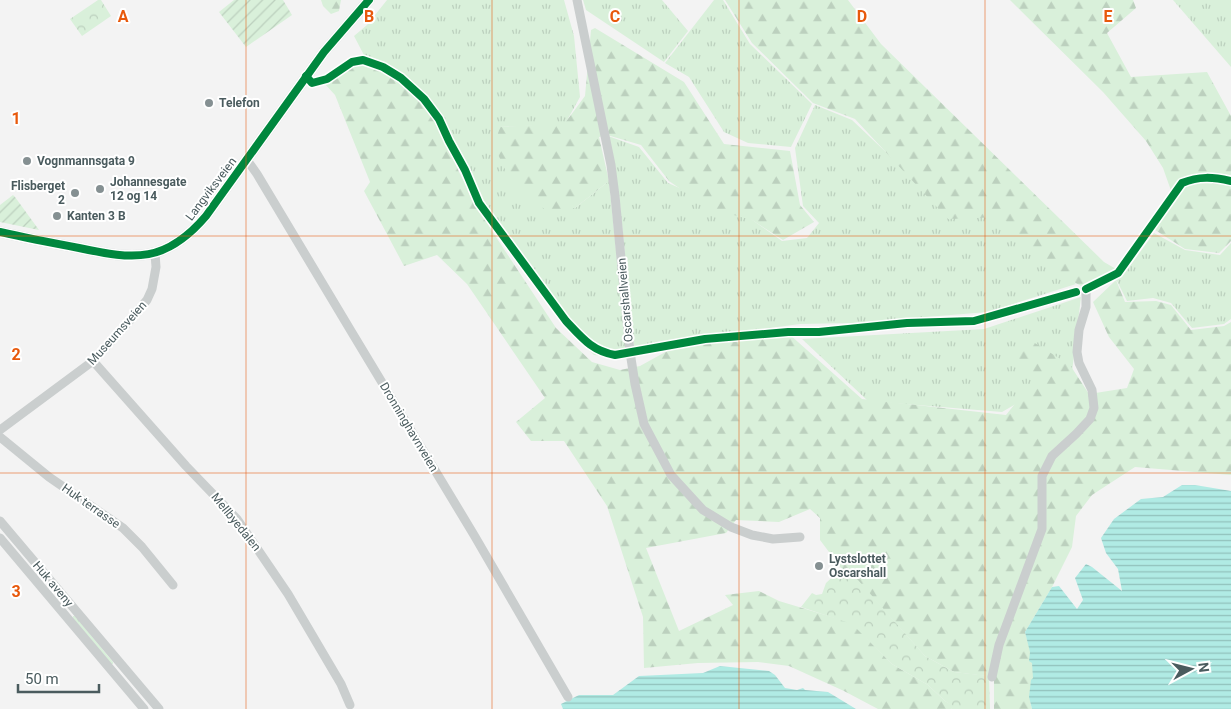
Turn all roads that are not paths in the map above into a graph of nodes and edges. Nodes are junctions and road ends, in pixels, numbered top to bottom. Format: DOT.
graph roads {
  1 [pos="368,0"];
  2 [pos="577,0"];
  3 [pos="247,160"];
  4 [pos="1231,181"];
  5 [pos="0,232"];
  6 [pos="155,253"];
  7 [pos="94,361"];
  8 [pos="0,430"];
  9 [pos="0,437"];
  10 [pos="0,520"];
  11 [pos="800,536"];
  12 [pos="0,538"];
  13 [pos="31,558"];
  14 [pos="22,565"];
  15 [pos="173,585"];
  16 [pos="75,609"];
  17 [pos="66,617"];
  18 [pos="120,663"];
  19 [pos="111,671"];
  20 [pos="992,677"];
  21 [pos="568,697"];
  22 [pos="350,704"];
  23 [pos="144,709"];
  24 [pos="159,709"];
  1 -- 3 [label="street, Langviksveien"];
  2 -- 11 [label="street, Oscarshallveien"];
  3 -- 6 [label="street, Langviksveien"];
  3 -- 21 [label="street, Dronninghavnveien"];
  4 -- 20 [label="street"];
  5 -- 6 [label="street, Langviksveien"];
  6 -- 7 [label="street, Museumsveien"];
  7 -- 8 [label="street, Museumsveien"];
  7 -- 22 [label="street, Mellbyedalen"];
  9 -- 15 [label="street, Huk terrasse"];
  10 -- 13 [label="street, Huk aveny"];
  12 -- 14 [label="street, Huk aveny"];
  13 -- 14 [label="street, Huk aveny"];
  13 -- 16 [label="street, Huk aveny"];
  14 -- 17 [label="street, Huk aveny"];
  16 -- 17 [label="street, Huk aveny"];
  16 -- 18 [label="street, Huk aveny"];
  17 -- 19 [label="street, Huk aveny"];
  18 -- 19 [label="street"];
  18 -- 24 [label="street, Huk aveny"];
  19 -- 23 [label="street, Huk aveny"];
}
